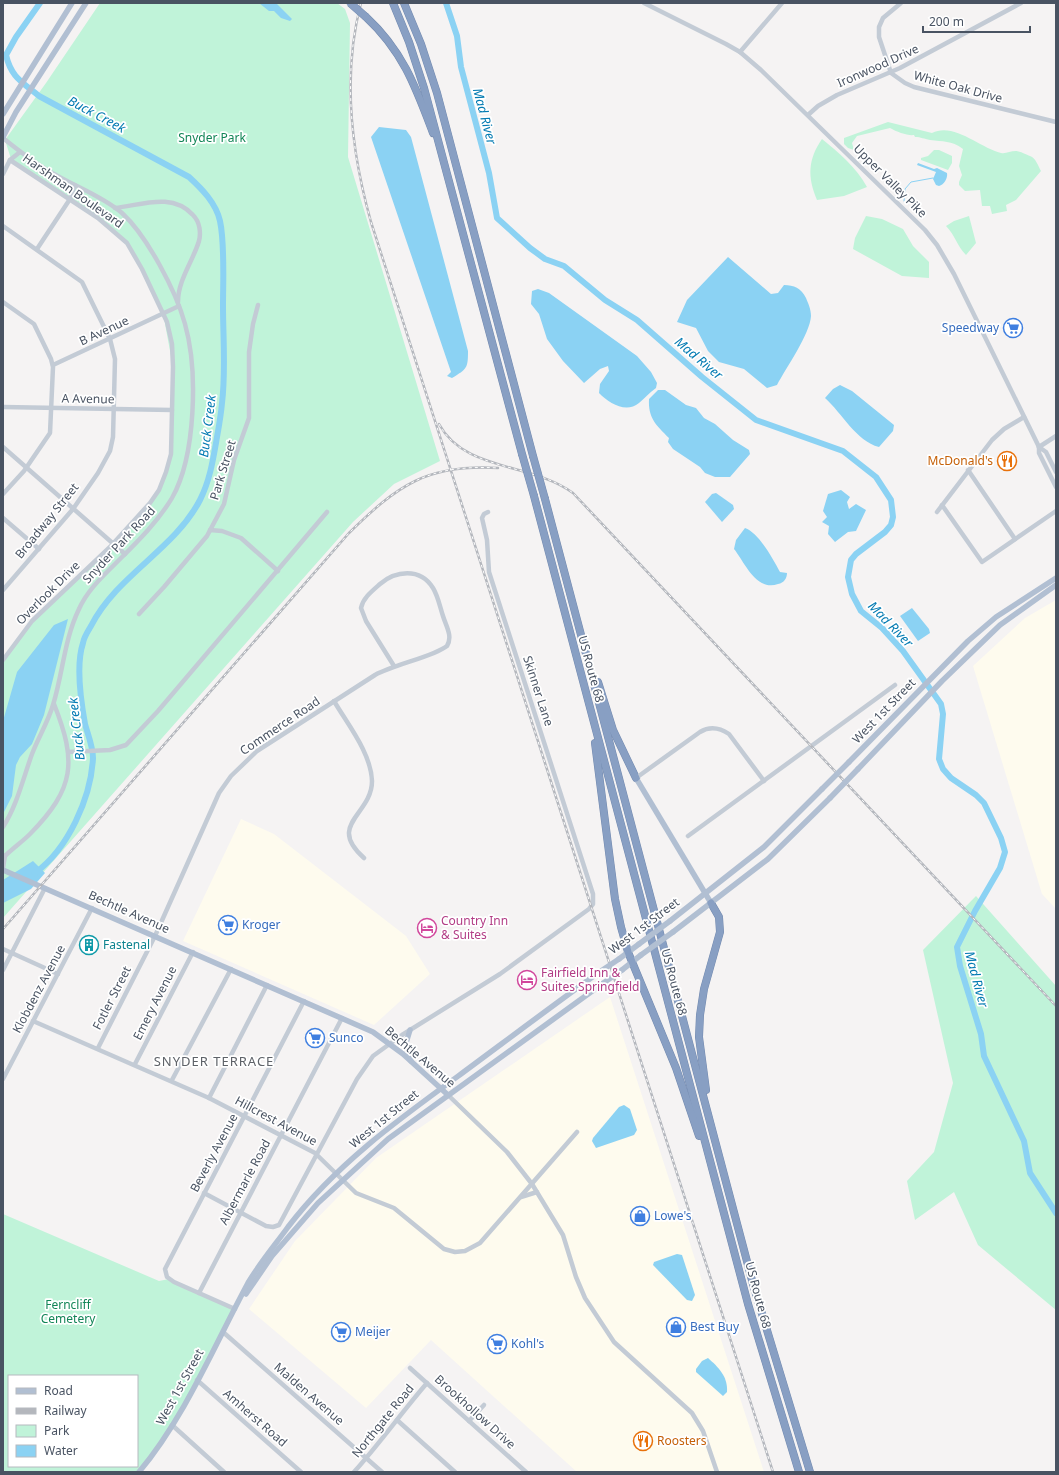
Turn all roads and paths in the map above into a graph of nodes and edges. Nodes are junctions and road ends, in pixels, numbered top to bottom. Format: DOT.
graph roads {
  1 [pos="72,3"];
  2 [pos="86,3"];
  3 [pos="350,3"];
  4 [pos="393,3"];
  5 [pos="404,3"];
  6 [pos="644,3"];
  7 [pos="782,3"];
  8 [pos="901,3"];
  9 [pos="1021,3"];
  10 [pos="740,52"];
  11 [pos="891,73"];
  12 [pos="3,114"];
  13 [pos="808,115"];
  14 [pos="1056,122"];
  15 [pos="3,138"];
  16 [pos="20,152"];
  17 [pos="10,160"];
  18 [pos="3,174"];
  19 [pos="449,177"];
  20 [pos="75,185"];
  21 [pos="70,199"];
  22 [pos="115,208"];
  23 [pos="3,226"];
  24 [pos="37,249"];
  25 [pos="3,302"];
  26 [pos="178,305"];
  27 [pos="258,305"];
  28 [pos="163,313"];
  29 [pos="110,339"];
  30 [pos="53,365"];
  31 [pos="3,407"];
  32 [pos="52,408"];
  33 [pos="113,409"];
  34 [pos="172,410"];
  35 [pos="1024,417"];
  36 [pos="1056,436"];
  37 [pos="3,447"];
  38 [pos="1039,447"];
  39 [pos="26,468"];
  40 [pos="968,470"];
  41 [pos="1056,472"];
  42 [pos="1056,487"];
  43 [pos="3,494"];
  44 [pos="942,505"];
  45 [pos="73,509"];
  46 [pos="1056,511"];
  47 [pos="327,512"];
  48 [pos="488,512"];
  49 [pos="937,512"];
  50 [pos="3,518"];
  51 [pos="210,530"];
  52 [pos="1015,539"];
  53 [pos="113,544"];
  54 [pos="39,549"];
  55 [pos="125,554"];
  56 [pos="278,571"];
  57 [pos="1056,578"];
  58 [pos="1056,586"];
  59 [pos="3,588"];
  60 [pos="139,614"];
  61 [pos="580,632"];
  62 [pos="3,660"];
  63 [pos="394,666"];
  64 [pos="896,685"];
  65 [pos="334,701"];
  66 [pos="54,704"];
  67 [pos="591,711"];
  68 [pos="68,752"];
  69 [pos="636,778"];
  70 [pos="764,781"];
  71 [pos="3,827"];
  72 [pos="688,836"];
  73 [pos="4,856"];
  74 [pos="364,858"];
  75 [pos="3,869"];
  76 [pos="45,888"];
  77 [pos="706,892"];
  78 [pos="711,903"];
  79 [pos="92,908"];
  80 [pos="155,936"];
  81 [pos="3,949"];
  82 [pos="193,952"];
  83 [pos="628,952"];
  84 [pos="12,953"];
  85 [pos="632,962"];
  86 [pos="230,969"];
  87 [pos="3,970"];
  88 [pos="58,974"];
  89 [pos="267,985"];
  90 [pos="304,1001"];
  91 [pos="342,1018"];
  92 [pos="33,1021"];
  93 [pos="410,1030"];
  94 [pos="390,1043"];
  95 [pos="98,1048"];
  96 [pos="411,1061"];
  97 [pos="135,1064"];
  98 [pos="3,1079"];
  99 [pos="172,1080"];
  100 [pos="441,1088"];
  101 [pos="448,1095"];
  102 [pos="209,1098"];
  103 [pos="245,1115"];
  104 [pos="710,1118"];
  105 [pos="577,1132"];
  106 [pos="281,1135"];
  107 [pos="317,1155"];
  108 [pos="336,1173"];
  109 [pos="342,1180"];
  110 [pos="532,1184"];
  111 [pos="536,1192"];
  112 [pos="204,1193"];
  113 [pos="520,1198"];
  114 [pos="723,1208"];
  115 [pos="240,1212"];
  116 [pos="199,1293"];
  117 [pos="235,1309"];
  118 [pos="223,1332"];
  119 [pos="410,1368"];
  120 [pos="197,1380"];
  121 [pos="427,1383"];
  122 [pos="484,1405"];
  123 [pos="397,1420"];
  124 [pos="469,1421"];
  125 [pos="172,1426"];
  126 [pos="366,1458"];
  127 [pos="140,1472"];
  128 [pos="224,1472"];
  129 [pos="301,1472"];
  130 [pos="354,1472"];
  131 [pos="382,1472"];
  132 [pos="455,1472"];
  133 [pos="526,1472"];
  134 [pos="716,1472"];
  135 [pos="800,1472"];
  136 [pos="810,1472"];
  1 -- 12 [label="main road"];
  2 -- 15 [label="main road"];
  3 -- 19 [label="highway, bridge"];
  4 -- 19 [label="highway"];
  5 -- 61 [label="highway, US Route 68, bridge"];
  6 -- 10 [label="street, Upper Valley Pike"];
  7 -- 10 [label="street"];
  8 -- 11 [label="street"];
  9 -- 11 [label="street, Ironwood Drive"];
  10 -- 13 [label="street, Upper Valley Pike"];
  11 -- 13 [label="street, Ironwood Drive"];
  11 -- 14 [label="street, White Oak Drive"];
  13 -- 35 [label="street, Upper Valley Pike"];
  15 -- 16 [label="street, Snyder Park Road"];
  16 -- 17 [label="street"];
  16 -- 20 [label="street, Snyder Park Road"];
  17 -- 18 [label="street"];
  17 -- 21 [label="street, Harshman Boulevard"];
  19 -- 67 [label="highway, US Route 68, bridge"];
  20 -- 21 [label="street"];
  20 -- 22 [label="street, Snyder Park Road"];
  21 -- 24 [label="street"];
  21 -- 28 [label="street, Harshman Boulevard"];
  22 -- 26 [label="street, Snyder Park Road"];
  22 -- 26 [label="street, Snyder Park Road"];
  23 -- 24 [label="street, Broadway Street"];
  24 -- 29 [label="street, Broadway Street"];
  25 -- 30 [label="street"];
  26 -- 28 [label="street, B Avenue"];
  26 -- 55 [label="street, Snyder Park Road"];
  27 -- 51 [label="street, Park Street"];
  28 -- 29 [label="street, B Avenue"];
  28 -- 34 [label="street, Harshman Boulevard"];
  29 -- 30 [label="street, B Avenue"];
  29 -- 33 [label="street, Broadway Street"];
  30 -- 32 [label="street"];
  31 -- 32 [label="street, A Avenue"];
  32 -- 33 [label="street, A Avenue"];
  32 -- 39 [label="street"];
  33 -- 34 [label="street, A Avenue"];
  33 -- 45 [label="street, Broadway Street"];
  34 -- 53 [label="street, Harshman Boulevard"];
  35 -- 38 [label="street, Upper Valley Pike"];
  35 -- 40 [label="street"];
  36 -- 38 [label="street"];
  37 -- 39 [label="street"];
  38 -- 41 [label="street, Upper Valley Pike"];
  38 -- 42 [label="street, Upper Valley Pike"];
  39 -- 43 [label="street"];
  39 -- 45 [label="street"];
  40 -- 44 [label="street"];
  40 -- 52 [label="street"];
  44 -- 49 [label="street"];
  44 -- 52 [label="street"];
  45 -- 53 [label="street"];
  45 -- 54 [label="street, Broadway Street"];
  46 -- 52 [label="street"];
  47 -- 56 [label="street"];
  48 -- 93 [label="street, Skinner Lane"];
  50 -- 54 [label="street"];
  51 -- 56 [label="street"];
  51 -- 60 [label="street, Park Street"];
  53 -- 55 [label="street"];
  53 -- 62 [label="street, Overlook Drive"];
  54 -- 59 [label="street, Broadway Street"];
  55 -- 66 [label="street, Snyder Park Road"];
  56 -- 68 [label="street"];
  57 -- 77 [label="main road, West 1st Street, bridge"];
  58 -- 78 [label="main road, West 1st Street, bridge"];
  61 -- 69 [label="highway"];
  61 -- 104 [label="highway, US Route 68"];
  63 -- 63 [label="street, Commerce Road"];
  63 -- 65 [label="street, Commerce Road"];
  64 -- 70 [label="street, West 1st Street"];
  65 -- 74 [label="street"];
  65 -- 80 [label="street, Commerce Road"];
  66 -- 68 [label="street"];
  66 -- 71 [label="street, Snyder Park Road"];
  67 -- 83 [label="highway"];
  67 -- 114 [label="highway, US Route 68"];
  68 -- 73 [label="street"];
  69 -- 70 [label="street"];
  69 -- 77 [label="main road"];
  70 -- 72 [label="street, West 1st Street"];
  73 -- 75 [label="street"];
  75 -- 76 [label="main road, Bechtle Avenue"];
  76 -- 79 [label="main road, Bechtle Avenue"];
  76 -- 84 [label="street"];
  77 -- 78 [label="main road"];
  77 -- 83 [label="main road, West 1st Street, bridge"];
  78 -- 85 [label="main road, West 1st Street, bridge"];
  78 -- 104 [label="highway"];
  79 -- 80 [label="main road, Bechtle Avenue"];
  79 -- 88 [label="street, Klobdenz Avenue"];
  80 -- 82 [label="main road, Bechtle Avenue"];
  80 -- 95 [label="street, Fotler Street"];
  81 -- 84 [label="street"];
  82 -- 86 [label="main road, Bechtle Avenue"];
  82 -- 97 [label="street, Emery Avenue"];
  83 -- 85 [label="highway"];
  83 -- 100 [label="main road, West 1st Street, bridge"];
  84 -- 87 [label="street"];
  84 -- 88 [label="street"];
  85 -- 101 [label="main road, West 1st Street, bridge"];
  85 -- 114 [label="highway"];
  86 -- 89 [label="main road, Bechtle Avenue"];
  86 -- 99 [label="street"];
  88 -- 92 [label="street, Klobdenz Avenue"];
  89 -- 90 [label="main road, Bechtle Avenue"];
  89 -- 102 [label="street"];
  90 -- 91 [label="main road, Bechtle Avenue"];
  90 -- 103 [label="street, Beverly Avenue"];
  91 -- 94 [label="main road, Bechtle Avenue"];
  91 -- 106 [label="street, Albermarle Road"];
  92 -- 95 [label="street, Hillcrest Avenue"];
  92 -- 98 [label="street, Klobdenz Avenue"];
  93 -- 94 [label="street"];
  93 -- 96 [label="main road"];
  94 -- 96 [label="main road, Bechtle Avenue"];
  94 -- 107 [label="street"];
  95 -- 97 [label="street, Hillcrest Avenue"];
  96 -- 100 [label="main road, Bechtle Avenue"];
  97 -- 99 [label="street, Hillcrest Avenue"];
  99 -- 102 [label="street, Hillcrest Avenue"];
  100 -- 101 [label="main road, Bechtle Avenue"];
  100 -- 108 [label="main road, West 1st Street"];
  101 -- 109 [label="main road, West 1st Street"];
  101 -- 110 [label="street, Bechtle Avenue"];
  102 -- 103 [label="street, Hillcrest Avenue"];
  103 -- 106 [label="street, Hillcrest Avenue"];
  103 -- 112 [label="street, Beverly Avenue"];
  104 -- 136 [label="highway, US Route 68"];
  105 -- 110 [label="street, Hillcrest Avenue"];
  106 -- 107 [label="street, Hillcrest Avenue"];
  106 -- 115 [label="street, Albermarle Road"];
  107 -- 108 [label="street, Hillcrest Avenue"];
  107 -- 115 [label="street"];
  108 -- 109 [label="street, Hillcrest Avenue"];
  108 -- 117 [label="main road, West 1st Street"];
  109 -- 113 [label="street, Hillcrest Avenue"];
  109 -- 117 [label="main road, West 1st Street"];
  110 -- 111 [label="street, Bechtle Avenue"];
  110 -- 113 [label="street, Hillcrest Avenue"];
  111 -- 113 [label="street, Hillcrest Avenue"];
  111 -- 134 [label="street, Bechtle Avenue"];
  112 -- 115 [label="street"];
  112 -- 116 [label="street, Beverly Avenue"];
  114 -- 135 [label="highway, US Route 68"];
  115 -- 116 [label="street, Albermarle Road"];
  116 -- 117 [label="street"];
  117 -- 118 [label="main road, West 1st Street"];
  118 -- 120 [label="main road, West 1st Street"];
  118 -- 126 [label="street, Malden Avenue"];
  119 -- 121 [label="street, Brookhollow Drive"];
  120 -- 125 [label="main road, West 1st Street"];
  120 -- 129 [label="street, Amherst Road"];
  121 -- 123 [label="street, Northgate Road"];
  121 -- 124 [label="street, Brookhollow Drive"];
  122 -- 124 [label="street"];
  123 -- 126 [label="street, Northgate Road"];
  123 -- 132 [label="street"];
  124 -- 133 [label="street, Brookhollow Drive"];
  125 -- 127 [label="main road, West 1st Street"];
  125 -- 128 [label="street"];
  126 -- 130 [label="street, Northgate Road"];
  126 -- 131 [label="street, Malden Avenue"];
}
